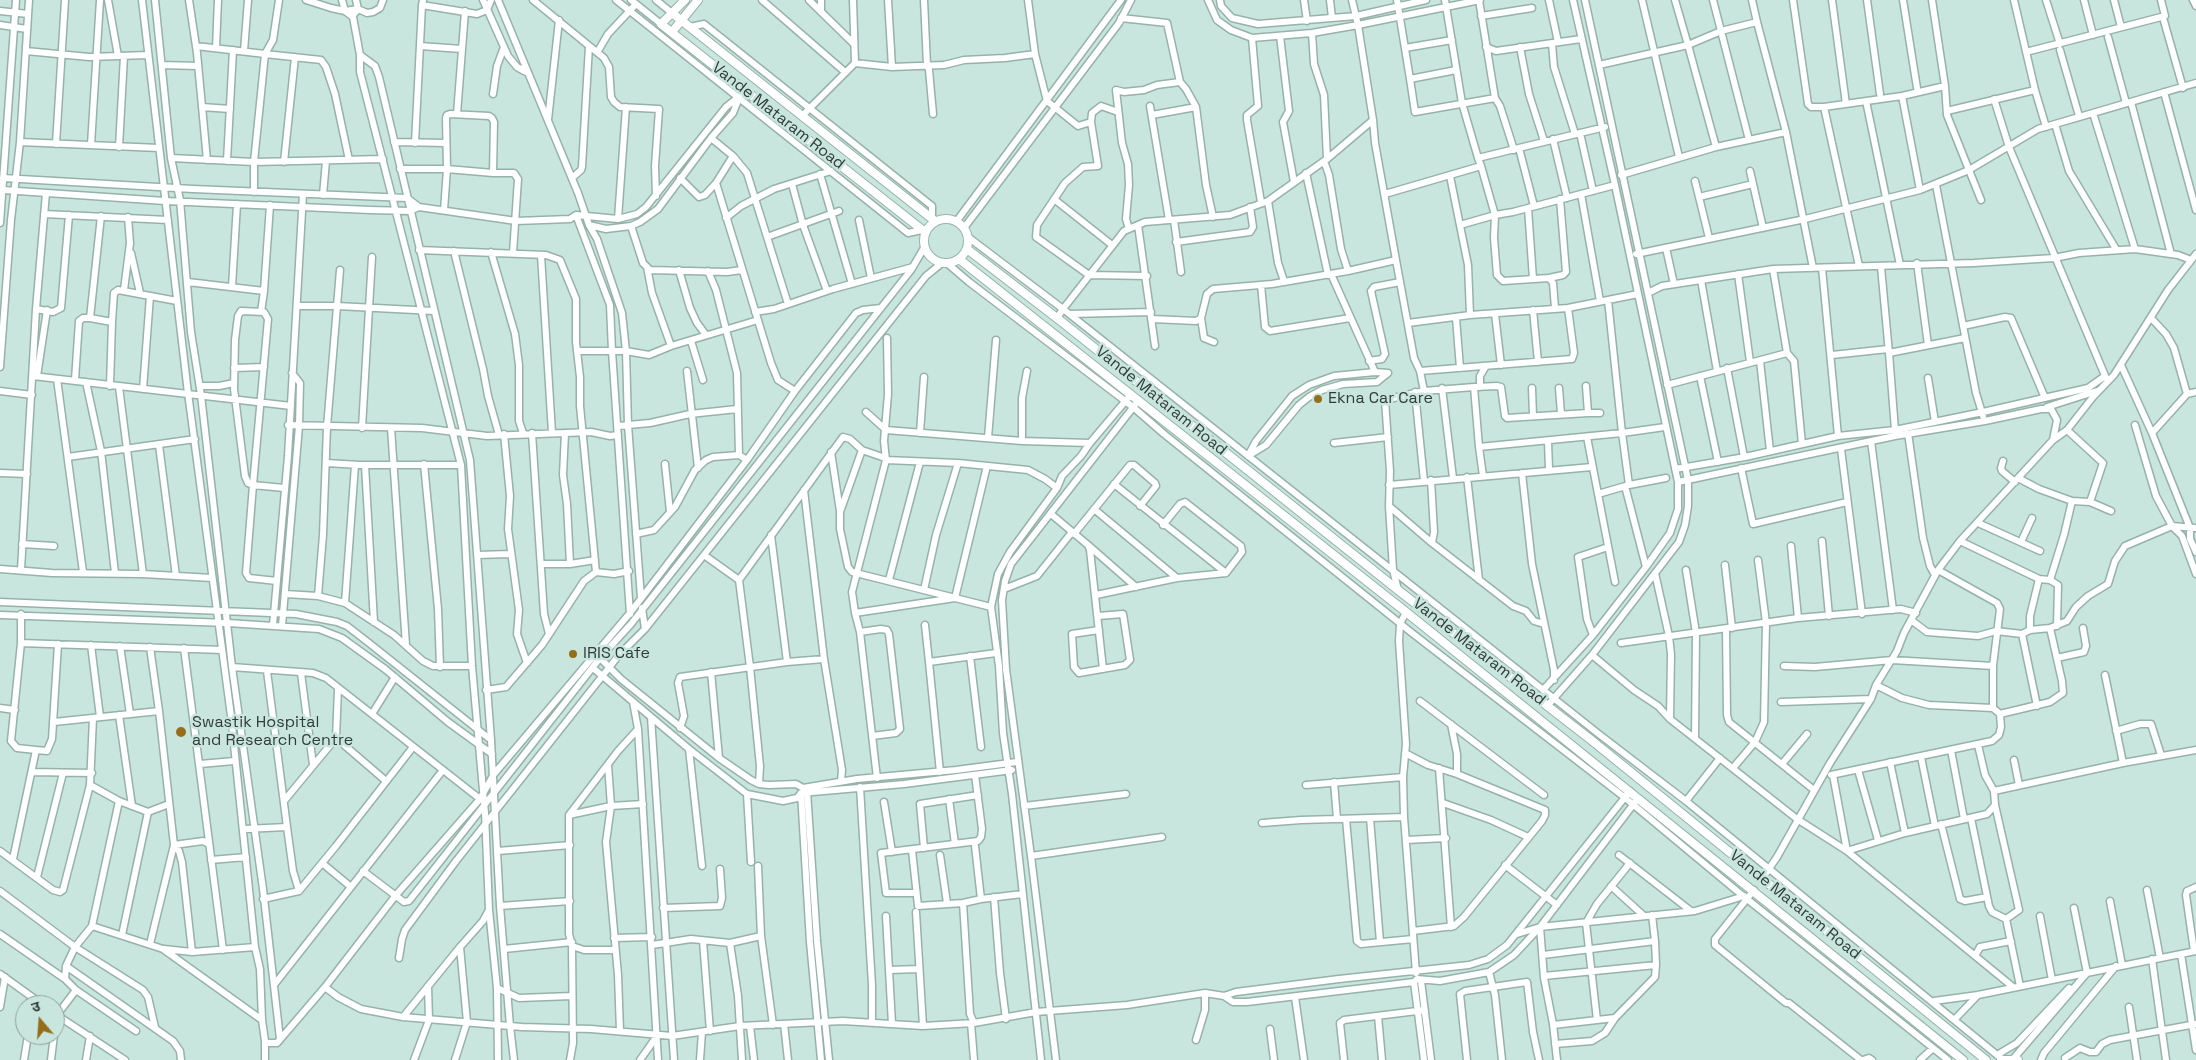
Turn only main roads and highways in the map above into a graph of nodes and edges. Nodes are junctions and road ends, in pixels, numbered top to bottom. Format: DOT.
graph roads {
  1 [pos="698,0"];
  2 [pos="683,1"];
  3 [pos="672,13"];
  4 [pos="682,21"];
  5 [pos="672,32"];
  6 [pos="934,220"];
  7 [pos="924,231"];
  8 [pos="967,249"];
  9 [pos="959,259"];
  10 [pos="2000,1058"];
  11 [pos="2016,1059"];
  12 [pos="1963,1060"];
  13 [pos="1986,1060"];
  1 -- 4 [label="main road"];
  2 -- 3 [label="main road"];
  3 -- 4 [label="main road, Vande Mataram Road"];
  3 -- 5 [label="main road, Vande Mataram Road"];
  4 -- 5 [label="main road"];
  4 -- 6 [label="main road, Vande Mataram Road"];
  5 -- 7 [label="main road, Vande Mataram Road"];
  6 -- 7 [label="main road"];
  6 -- 8 [label="main road"];
  7 -- 9 [label="main road"];
  8 -- 9 [label="main road"];
  8 -- 13 [label="main road, Vande Mataram Road"];
  9 -- 12 [label="main road, Vande Mataram Road"];
  10 -- 11 [label="main road"];
}
